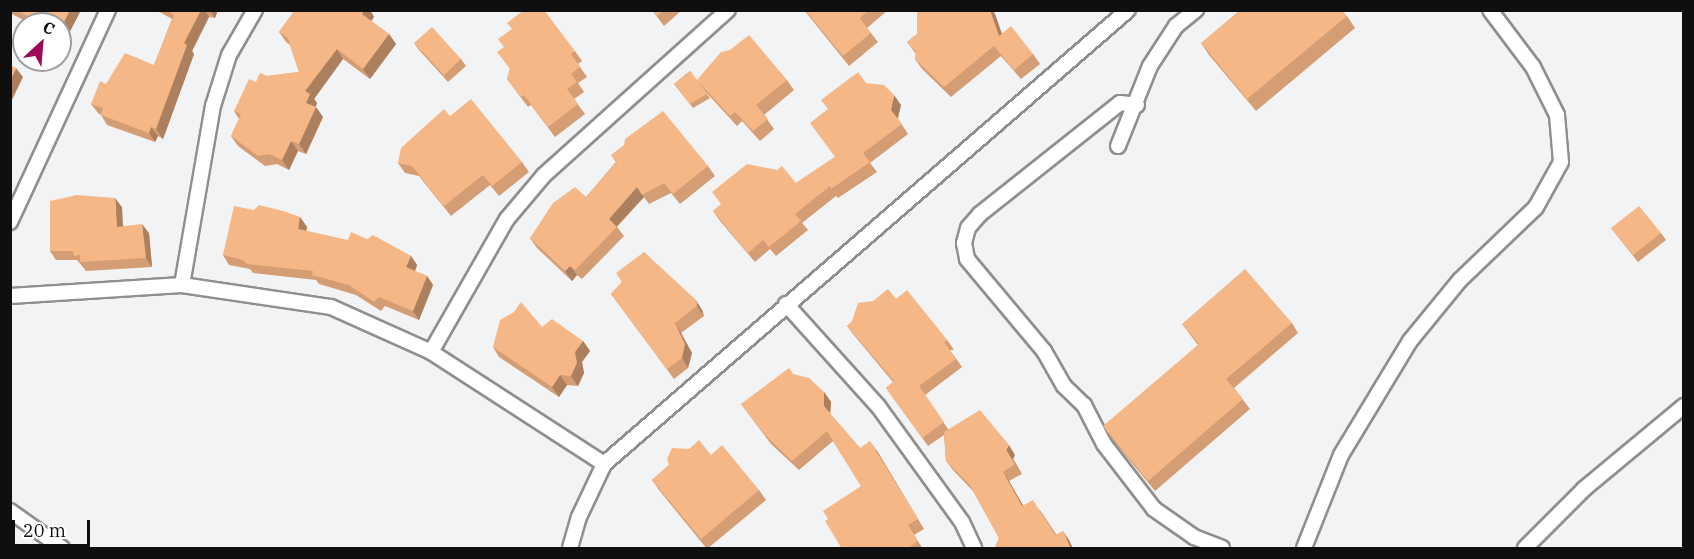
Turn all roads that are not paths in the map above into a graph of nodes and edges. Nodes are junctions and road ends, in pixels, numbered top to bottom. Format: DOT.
graph roads {
  1 [pos="108,10"];
  2 [pos="255,10"];
  3 [pos="728,10"];
  4 [pos="1128,10"];
  5 [pos="1196,10"];
  6 [pos="1490,10"];
  7 [pos="1137,105"];
  8 [pos="1118,146"];
  9 [pos="10,222"];
  10 [pos="182,285"];
  11 [pos="10,296"];
  12 [pos="786,304"];
  13 [pos="430,352"];
  14 [pos="1683,406"];
  15 [pos="604,464"];
  16 [pos="10,511"];
  17 [pos="62,549"];
  18 [pos="570,549"];
  19 [pos="974,549"];
  20 [pos="1222,549"];
  21 [pos="1304,549"];
  22 [pos="1525,549"];
  1 -- 9 [label="lane"];
  2 -- 10 [label="lane"];
  3 -- 13 [label="lane"];
  4 -- 12 [label="lane"];
  5 -- 7 [label="lane"];
  6 -- 21 [label="lane"];
  7 -- 8 [label="lane"];
  7 -- 20 [label="lane"];
  10 -- 11 [label="lane"];
  10 -- 13 [label="lane"];
  12 -- 15 [label="lane"];
  12 -- 19 [label="lane"];
  13 -- 15 [label="lane"];
  14 -- 22 [label="lane"];
  15 -- 18 [label="lane"];
  16 -- 17 [label="lane"];
}
